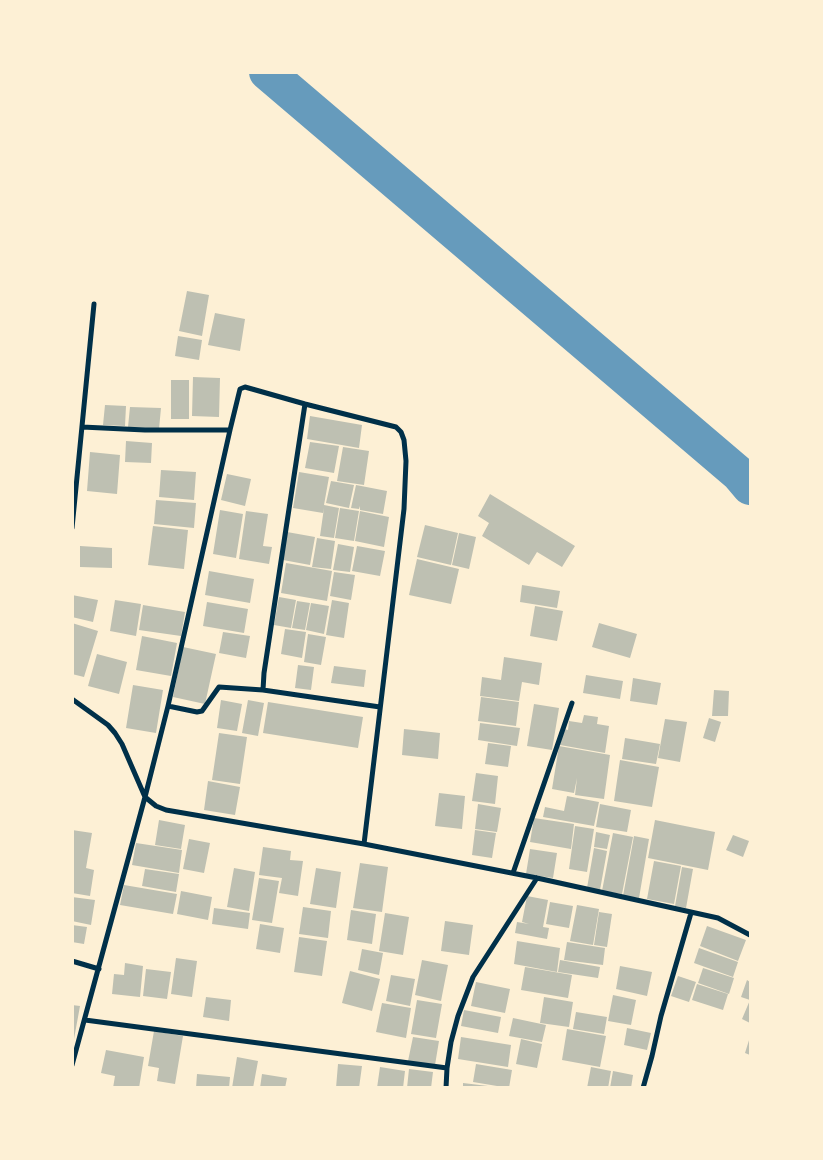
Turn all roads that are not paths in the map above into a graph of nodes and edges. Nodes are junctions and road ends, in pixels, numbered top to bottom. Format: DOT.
graph roads {
  1 [pos="94,304"];
  2 [pos="305,404"];
  3 [pos="82,427"];
  4 [pos="230,430"];
  5 [pos="72,528"];
  6 [pos="263,690"];
  7 [pos="72,699"];
  8 [pos="572,703"];
  9 [pos="168,706"];
  10 [pos="380,707"];
  11 [pos="146,797"];
  12 [pos="364,844"];
  13 [pos="513,874"];
  14 [pos="537,878"];
  15 [pos="691,912"];
  16 [pos="750,935"];
  17 [pos="72,961"];
  18 [pos="99,969"];
  19 [pos="85,1020"];
  20 [pos="72,1065"];
  21 [pos="447,1068"];
  22 [pos="446,1088"];
  23 [pos="642,1088"];
  1 -- 3 [label="street"];
  2 -- 4 [label="street"];
  2 -- 6 [label="street"];
  2 -- 10 [label="street"];
  3 -- 4 [label="street"];
  3 -- 5 [label="street"];
  4 -- 9 [label="street"];
  6 -- 9 [label="street"];
  6 -- 10 [label="street"];
  7 -- 11 [label="street"];
  8 -- 13 [label="street"];
  9 -- 11 [label="street"];
  10 -- 12 [label="street"];
  11 -- 12 [label="street"];
  11 -- 18 [label="street"];
  12 -- 13 [label="street"];
  13 -- 14 [label="street"];
  14 -- 15 [label="street"];
  14 -- 21 [label="street"];
  15 -- 16 [label="street"];
  15 -- 23 [label="street"];
  17 -- 18 [label="street"];
  18 -- 19 [label="street"];
  19 -- 20 [label="street"];
  19 -- 21 [label="street"];
  21 -- 22 [label="street"];
}
